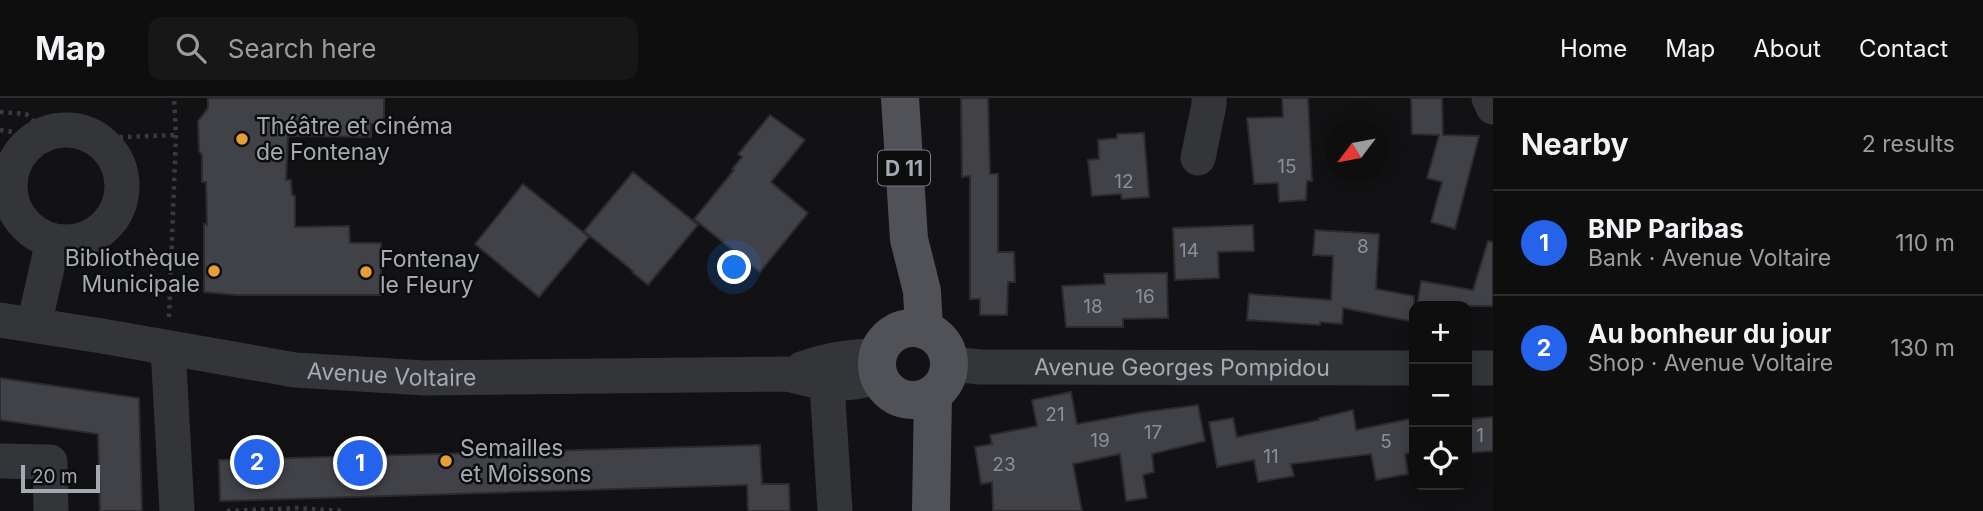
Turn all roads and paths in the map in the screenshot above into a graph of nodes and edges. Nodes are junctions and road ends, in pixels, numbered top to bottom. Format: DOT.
graph roads {
  1 [pos="174,98"];
  2 [pos="900,98"];
  3 [pos="1209,98"];
  4 [pos="1489,98"];
  5 [pos="1493,107"];
  6 [pos="0,112"];
  7 [pos="176,135"];
  8 [pos="94,138"];
  9 [pos="22,139"];
  10 [pos="1198,158"];
  11 [pos="53,241"];
  12 [pos="0,320"];
  13 [pos="34,325"];
  14 [pos="169,348"];
  15 [pos="909,365"];
  16 [pos="1409,368"];
  17 [pos="1472,368"];
  18 [pos="1493,368"];
  19 [pos="788,374"];
  20 [pos="827,384"];
  21 [pos="0,461"];
  22 [pos="930,505"];
  23 [pos="51,511"];
  24 [pos="177,511"];
  25 [pos="227,511"];
  26 [pos="345,511"];
  27 [pos="835,511"];
  1 -- 7 [label="path"];
  2 -- 15 [label="main road, D 11"];
  3 -- 10 [label="street"];
  4 -- 5 [label="street"];
  6 -- 9 [label="path"];
  7 -- 8 [label="path"];
  7 -- 14 [label="path"];
  8 -- 9 [label="street"];
  8 -- 11 [label="street"];
  9 -- 11 [label="street"];
  11 -- 13 [label="street"];
  12 -- 13 [label="street, Avenue Voltaire"];
  13 -- 14 [label="street, Avenue Voltaire"];
  14 -- 19 [label="street, Avenue Voltaire"];
  14 -- 24 [label="street"];
  15 -- 16 [label="street, Avenue Georges Pompidou"];
  15 -- 19 [label="street, Avenue Voltaire"];
  15 -- 20 [label="street, Avenue Voltaire"];
  15 -- 22 [label="main road, D 11"];
  17 -- 18 [label="street"];
  19 -- 20 [label="street, Avenue Voltaire"];
  20 -- 27 [label="street"];
  21 -- 23 [label="street"];
  25 -- 26 [label="path"];
}
